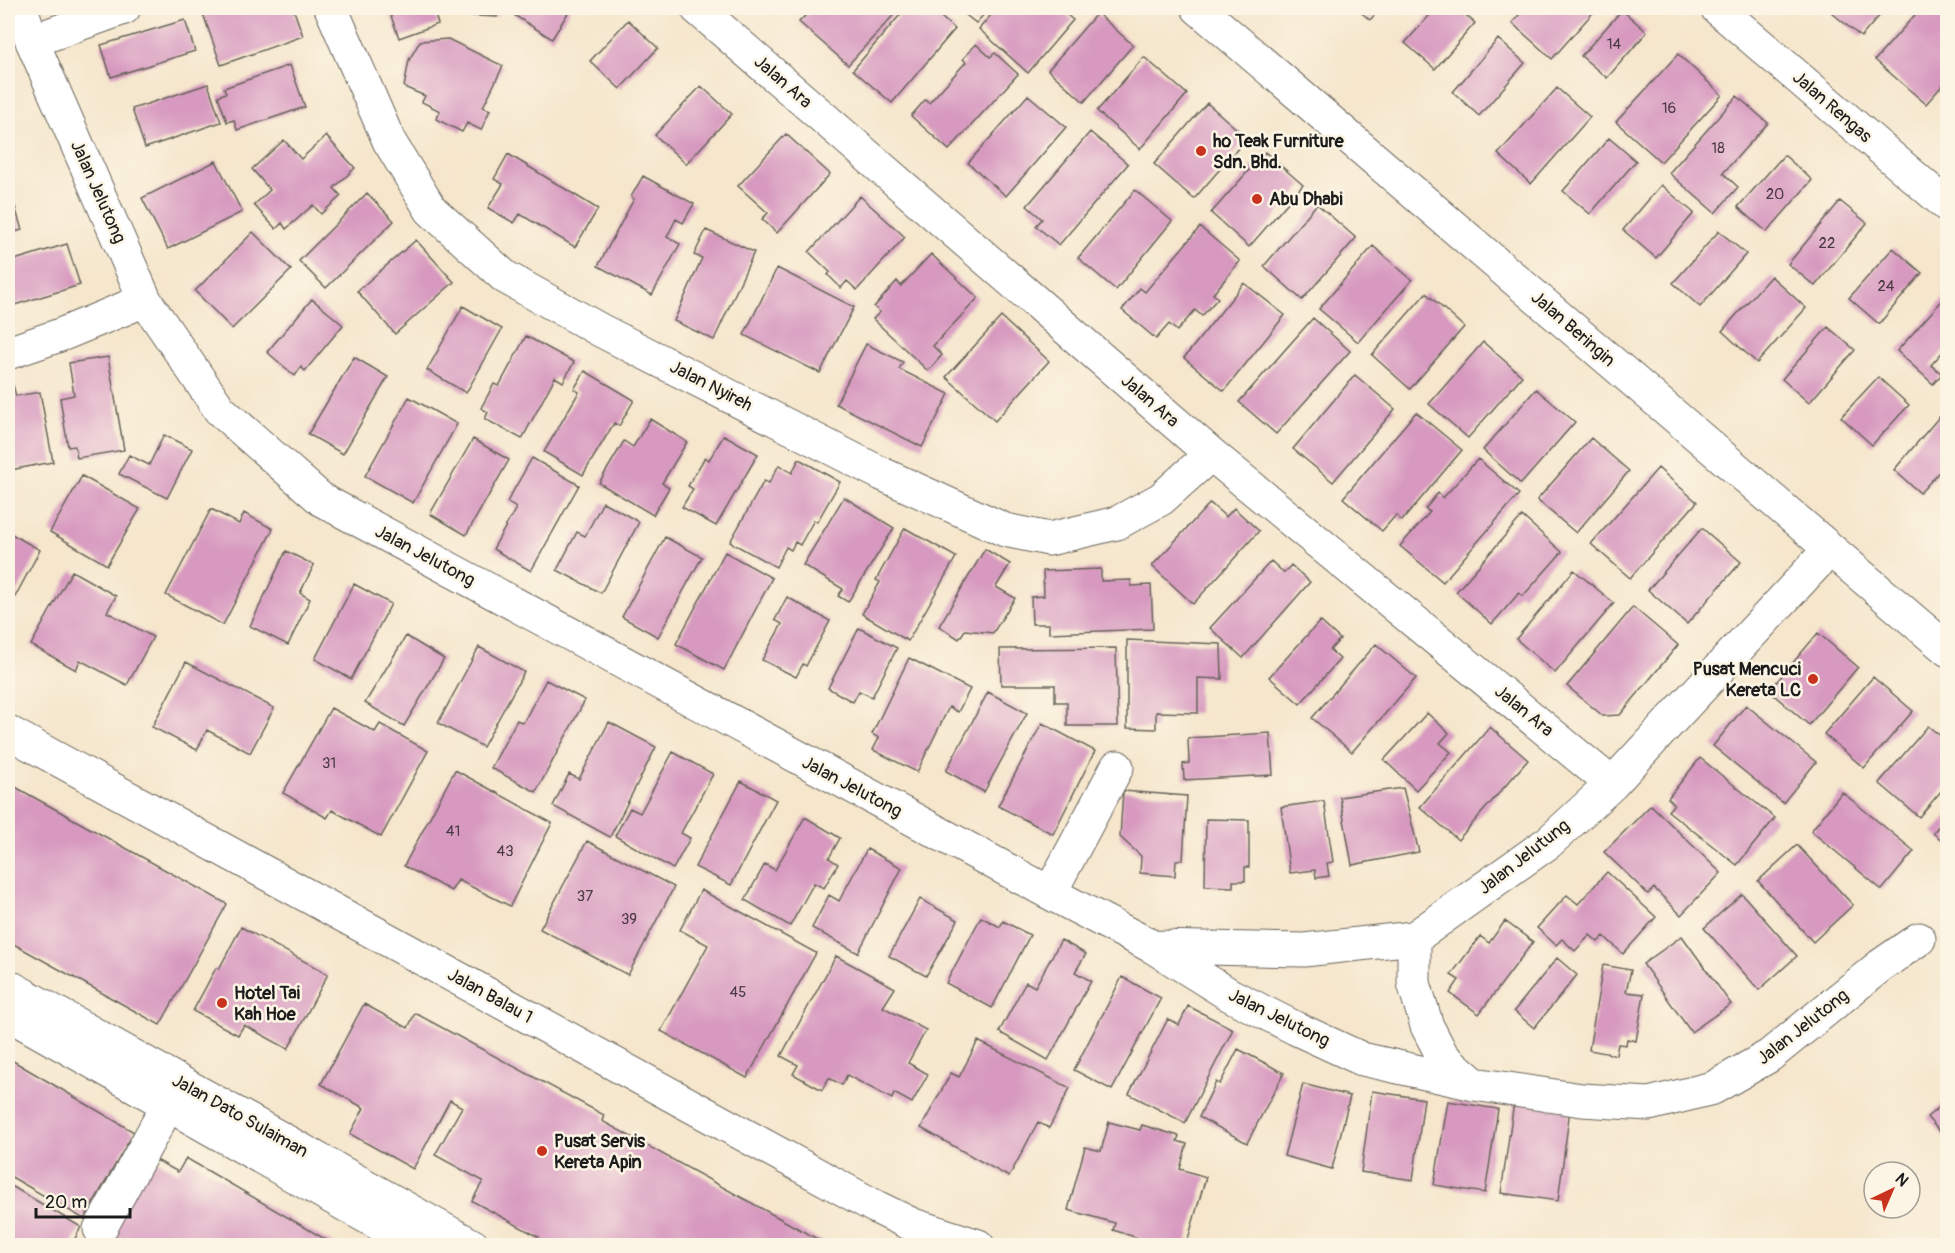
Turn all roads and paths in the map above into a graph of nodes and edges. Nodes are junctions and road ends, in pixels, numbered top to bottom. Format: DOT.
graph roads {
  1 [pos="21,8"];
  2 [pos="124,8"];
  3 [pos="331,8"];
  4 [pos="697,8"];
  5 [pos="1198,8"];
  6 [pos="1716,8"];
  7 [pos="32,41"];
  8 [pos="1947,206"];
  9 [pos="145,300"];
  10 [pos="8,353"];
  11 [pos="1211,454"];
  12 [pos="1830,549"];
  13 [pos="1947,650"];
  14 [pos="8,732"];
  15 [pos="1117,767"];
  16 [pos="1612,784"];
  17 [pos="1050,893"];
  18 [pos="1414,938"];
  19 [pos="1920,939"];
  20 [pos="1153,947"];
  21 [pos="8,986"];
  22 [pos="8,1014"];
  23 [pos="1474,1084"];
  24 [pos="168,1105"];
  25 [pos="100,1229"];
  26 [pos="418,1245"];
  27 [pos="473,1245"];
  28 [pos="978,1245"];
  1 -- 7 [label="street, Jalan Jelutong"];
  2 -- 7 [label="street"];
  3 -- 11 [label="street, Jalan Nyireh"];
  4 -- 11 [label="street, Jalan Ara"];
  5 -- 12 [label="street, Jalan Beringin"];
  6 -- 8 [label="street, Jalan Rengas"];
  7 -- 9 [label="street, Jalan Jelutong"];
  9 -- 10 [label="street"];
  9 -- 17 [label="street, Jalan Jelutong"];
  11 -- 16 [label="street, Jalan Ara"];
  12 -- 13 [label="street, Jalan Beringin"];
  12 -- 16 [label="street, Jalan Jelutung"];
  14 -- 28 [label="street, Jalan Balau 1"];
  15 -- 17 [label="street"];
  16 -- 18 [label="street, Jalan Jelutung"];
  17 -- 20 [label="street, Jalan Jelutong"];
  18 -- 20 [label="street, Jalan Jelutung"];
  18 -- 23 [label="street"];
  19 -- 23 [label="street, Jalan Jelutong"];
  20 -- 23 [label="street, Jalan Jelutong"];
  21 -- 27 [label="street, Jalan Dato Sulaiman"];
  22 -- 24 [label="street, Jalan Dato Sulaiman"];
  24 -- 25 [label="street"];
  24 -- 26 [label="street, Jalan Dato Sulaiman"];
}
